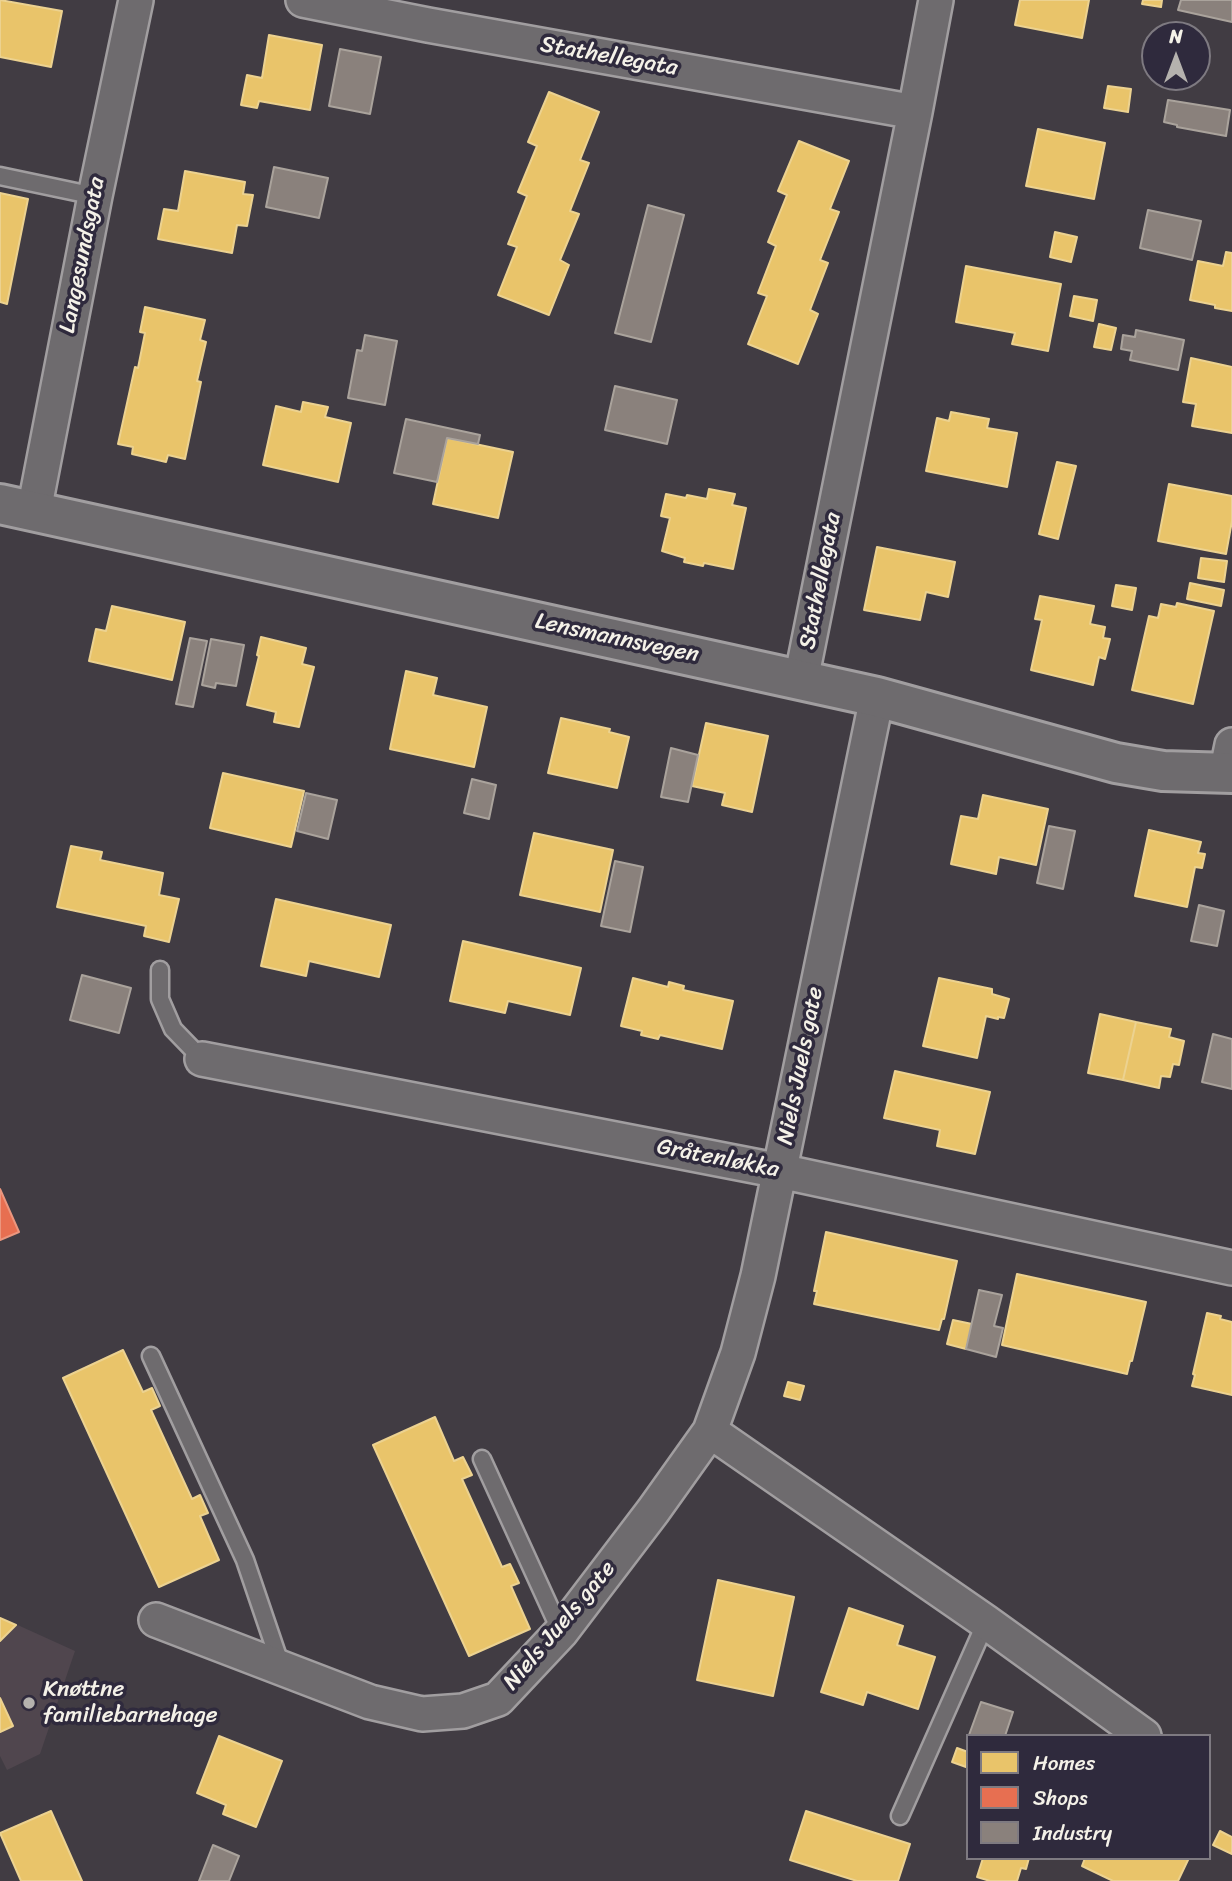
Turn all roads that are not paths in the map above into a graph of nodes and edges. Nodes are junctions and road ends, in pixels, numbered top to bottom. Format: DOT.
graph roads {
  1 [pos="136,0"];
  2 [pos="303,0"];
  3 [pos="936,0"];
  4 [pos="915,112"];
  5 [pos="0,176"];
  6 [pos="95,196"];
  7 [pos="17,508"];
  8 [pos="801,680"];
  9 [pos="877,697"];
  10 [pos="1230,764"];
  11 [pos="160,970"];
  12 [pos="202,1059"];
  13 [pos="780,1171"];
  14 [pos="1232,1268"];
  15 [pos="151,1356"];
  16 [pos="710,1431"];
  17 [pos="482,1459"];
  18 [pos="156,1620"];
  19 [pos="986,1622"];
  20 [pos="561,1632"];
  21 [pos="282,1668"];
  22 [pos="1141,1734"];
  23 [pos="900,1816"];
  1 -- 6 [label="street, Langesundsgata"];
  2 -- 4 [label="street, Stathellegata"];
  3 -- 4 [label="street, Stathellegata"];
  4 -- 8 [label="street, Stathellegata"];
  5 -- 6 [label="lane"];
  6 -- 7 [label="street, Langesundsgata"];
  7 -- 8 [label="street, Lensmannsvegen"];
  8 -- 9 [label="street, Lensmannsvegen"];
  9 -- 10 [label="street, Lensmannsvegen"];
  9 -- 13 [label="street, Niels Juels gate"];
  11 -- 12 [label="lane"];
  12 -- 13 [label="street, Gråtenløkka"];
  13 -- 14 [label="street, Gråtenløkka"];
  13 -- 16 [label="street, Niels Juels gate"];
  15 -- 21 [label="lane"];
  16 -- 19 [label="street"];
  16 -- 20 [label="street, Niels Juels gate"];
  17 -- 20 [label="lane"];
  18 -- 21 [label="street, Niels Juels gate"];
  19 -- 22 [label="street"];
  19 -- 23 [label="lane"];
  20 -- 21 [label="street, Niels Juels gate"];
}
